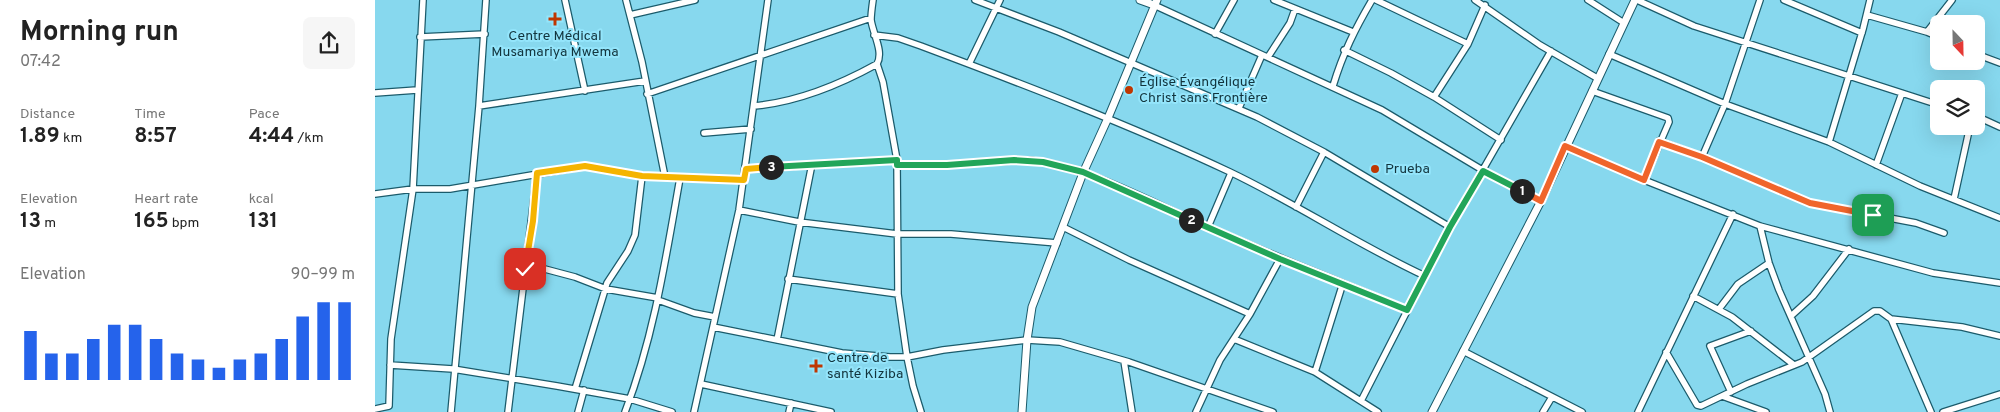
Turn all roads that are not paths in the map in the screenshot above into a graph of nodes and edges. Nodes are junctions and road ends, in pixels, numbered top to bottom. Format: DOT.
graph roads {
  1 [pos="423,0"];
  2 [pos="486,0"];
  3 [pos="565,0"];
  4 [pos="626,0"];
  5 [pos="695,0"];
  6 [pos="768,0"];
  7 [pos="873,0"];
  8 [pos="975,0"];
  9 [pos="999,0"];
  10 [pos="1140,0"];
  11 [pos="1234,0"];
  12 [pos="1274,0"];
  13 [pos="1373,0"];
  14 [pos="1376,0"];
  15 [pos="1475,0"];
  16 [pos="1588,0"];
  17 [pos="1636,0"];
  18 [pos="1760,0"];
  19 [pos="1784,0"];
  20 [pos="1870,0"];
  21 [pos="1952,0"];
  22 [pos="1156,3"];
  23 [pos="1485,5"];
  24 [pos="996,7"];
  25 [pos="1295,9"];
  26 [pos="1867,14"];
  27 [pos="630,16"];
  28 [pos="871,18"];
  29 [pos="1624,22"];
  30 [pos="1353,32"];
  31 [pos="1862,32"];
  32 [pos="1927,32"];
  33 [pos="1930,33"];
  34 [pos="485,34"];
  35 [pos="1215,34"];
  36 [pos="875,35"];
  37 [pos="420,37"];
  38 [pos="1745,43"];
  39 [pos="1468,44"];
  40 [pos="1344,50"];
  41 [pos="1551,52"];
  42 [pos="1609,54"];
  43 [pos="759,56"];
  44 [pos="1265,56"];
  45 [pos="1985,57"];
  46 [pos="1132,62"];
  47 [pos="2000,63"];
  48 [pos="877,64"];
  49 [pos="969,64"];
  50 [pos="1849,77"];
  51 [pos="1597,78"];
  52 [pos="645,81"];
  53 [pos="1333,86"];
  54 [pos="417,90"];
  55 [pos="585,91"];
  56 [pos="1592,91"];
  57 [pos="375,93"];
  58 [pos="647,94"];
  59 [pos="1902,94"];
  60 [pos="1434,97"];
  61 [pos="1930,102"];
  62 [pos="1725,104"];
  63 [pos="479,106"];
  64 [pos="754,106"];
  65 [pos="1239,108"];
  66 [pos="1108,118"];
  67 [pos="1985,120"];
  68 [pos="2000,127"];
  69 [pos="751,129"];
  70 [pos="704,133"];
  71 [pos="1968,135"];
  72 [pos="1501,140"];
  73 [pos="1659,142"];
  74 [pos="1829,142"];
  75 [pos="1565,146"];
  76 [pos="1324,152"];
  77 [pos="1702,157"];
  78 [pos="897,162"];
  79 [pos="812,164"];
  80 [pos="1876,165"];
  81 [pos="746,169"];
  82 [pos="1483,171"];
  83 [pos="1083,172"];
  84 [pos="537,173"];
  85 [pos="1231,173"];
  86 [pos="642,176"];
  87 [pos="665,177"];
  88 [pos="680,178"];
  89 [pos="744,180"];
  90 [pos="1644,180"];
  91 [pos="472,186"];
  92 [pos="413,189"];
  93 [pos="375,194"];
  94 [pos="1954,199"];
  95 [pos="1541,201"];
  96 [pos="1296,206"];
  97 [pos="739,210"];
  98 [pos="1733,214"];
  99 [pos="2000,218"];
  100 [pos="799,222"];
  101 [pos="1761,226"];
  102 [pos="1063,227"];
  103 [pos="1208,227"];
  104 [pos="1450,227"];
  105 [pos="1944,232"];
  106 [pos="897,234"];
  107 [pos="1057,244"];
  108 [pos="1849,249"];
  109 [pos="1280,259"];
  110 [pos="1769,263"];
  111 [pos="526,264"];
  112 [pos="1425,276"];
  113 [pos="788,279"];
  114 [pos="1343,283"];
  115 [pos="2000,283"];
  116 [pos="606,289"];
  117 [pos="898,294"];
  118 [pos="1693,296"];
  119 [pos="658,299"];
  120 [pos="1719,309"];
  121 [pos="1407,310"];
  122 [pos="1250,314"];
  123 [pos="1791,316"];
  124 [pos="715,318"];
  125 [pos="1891,319"];
  126 [pos="713,327"];
  127 [pos="1751,331"];
  128 [pos="2000,336"];
  129 [pos="1233,339"];
  130 [pos="777,340"];
  131 [pos="1027,340"];
  132 [pos="1463,351"];
  133 [pos="1666,352"];
  134 [pos="907,357"];
  135 [pos="1809,357"];
  136 [pos="1124,361"];
  137 [pos="390,365"];
  138 [pos="1794,365"];
  139 [pos="453,369"];
  140 [pos="1315,372"];
  141 [pos="512,379"];
  142 [pos="701,384"];
  143 [pos="575,389"];
  144 [pos="583,390"];
  145 [pos="1206,390"];
  146 [pos="1731,392"];
  147 [pos="2000,394"];
  148 [pos="1552,396"];
  149 [pos="1722,396"];
  150 [pos="630,399"];
  151 [pos="1361,401"];
  152 [pos="791,403"];
  153 [pos="375,409"];
  154 [pos="389,409"];
  155 [pos="451,412"];
  156 [pos="508,412"];
  157 [pos="578,412"];
  158 [pos="625,412"];
  159 [pos="672,412"];
  160 [pos="694,412"];
  161 [pos="789,412"];
  162 [pos="831,412"];
  163 [pos="921,412"];
  164 [pos="1022,412"];
  165 [pos="1133,412"];
  166 [pos="1196,412"];
  167 [pos="1273,412"];
  168 [pos="1378,412"];
  169 [pos="1432,412"];
  170 [pos="1543,412"];
  171 [pos="1582,412"];
  172 [pos="1638,412"];
  173 [pos="1766,412"];
  174 [pos="1830,412"];
  175 [pos="1931,412"];
  176 [pos="1943,412"];
  1 -- 37 [label="street"];
  2 -- 34 [label="street"];
  3 -- 55 [label="street"];
  4 -- 27 [label="street"];
  5 -- 27 [label="street"];
  6 -- 43 [label="street"];
  7 -- 28 [label="street"];
  8 -- 24 [label="street"];
  9 -- 24 [label="street"];
  10 -- 22 [label="street"];
  11 -- 35 [label="street"];
  12 -- 25 [label="street"];
  13 -- 30 [label="street"];
  14 -- 39 [label="street"];
  15 -- 23 [label="street"];
  16 -- 29 [label="street"];
  17 -- 29 [label="street"];
  17 -- 38 [label="street"];
  18 -- 38 [label="street"];
  19 -- 31 [label="street"];
  20 -- 26 [label="street"];
  21 -- 32 [label="street"];
  22 -- 35 [label="street"];
  22 -- 46 [label="street"];
  23 -- 39 [label="street"];
  23 -- 41 [label="street"];
  24 -- 46 [label="street"];
  24 -- 49 [label="street"];
  25 -- 30 [label="street"];
  25 -- 44 [label="street"];
  26 -- 31 [label="street"];
  26 -- 32 [label="street"];
  27 -- 52 [label="street"];
  28 -- 36 [label="street"];
  28 -- 43 [label="street"];
  29 -- 42 [label="street"];
  30 -- 40 [label="street"];
  31 -- 50 [label="street"];
  32 -- 33 [label="street"];
  34 -- 37 [label="street"];
  34 -- 63 [label="street"];
  35 -- 44 [label="street"];
  36 -- 48 [label="street"];
  36 -- 49 [label="street"];
  37 -- 54 [label="street"];
  38 -- 50 [label="street"];
  38 -- 62 [label="street"];
  39 -- 60 [label="street"];
  40 -- 53 [label="street"];
  40 -- 60 [label="street"];
  41 -- 51 [label="street"];
  41 -- 72 [label="street"];
  42 -- 51 [label="street"];
  42 -- 62 [label="street"];
  43 -- 58 [label="street"];
  43 -- 64 [label="street"];
  44 -- 53 [label="street"];
  44 -- 65 [label="street"];
  45 -- 47 [label="street"];
  46 -- 65 [label="street"];
  46 -- 66 [label="street"];
  48 -- 64 [label="street"];
  48 -- 78 [label="street"];
  49 -- 66 [label="street"];
  50 -- 59 [label="street"];
  50 -- 74 [label="street"];
  51 -- 56 [label="street"];
  52 -- 55 [label="street"];
  52 -- 58 [label="street"];
  53 -- 82 [label="street"];
  54 -- 57 [label="street"];
  54 -- 92 [label="street"];
  55 -- 63 [label="street"];
  56 -- 73 [label="street"];
  56 -- 75 [label="street"];
  58 -- 87 [label="street"];
  59 -- 61 [label="street"];
  59 -- 80 [label="street"];
  60 -- 72 [label="street"];
  62 -- 74 [label="street"];
  62 -- 77 [label="street"];
  63 -- 91 [label="street"];
  64 -- 69 [label="street"];
  65 -- 76 [label="street"];
  66 -- 83 [label="street"];
  66 -- 85 [label="street"];
  67 -- 68 [label="street"];
  69 -- 70 [label="street"];
  69 -- 81 [label="street"];
  71 -- 94 [label="street"];
  72 -- 82 [label="street"];
  73 -- 77 [label="street"];
  73 -- 90 [label="street"];
  74 -- 80 [label="street"];
  75 -- 90 [label="street"];
  75 -- 95 [label="street"];
  76 -- 96 [label="street"];
  76 -- 104 [label="street"];
  77 -- 105 [label="street"];
  78 -- 79 [label="street"];
  78 -- 83 [label="street"];
  78 -- 106 [label="street"];
  79 -- 81 [label="street"];
  79 -- 100 [label="street"];
  80 -- 94 [label="street"];
  81 -- 89 [label="street"];
  82 -- 95 [label="street"];
  82 -- 104 [label="street"];
  83 -- 102 [label="street"];
  83 -- 103 [label="street"];
  84 -- 86 [label="street"];
  84 -- 91 [label="street"];
  84 -- 111 [label="street"];
  85 -- 96 [label="street"];
  85 -- 103 [label="street"];
  86 -- 87 [label="street"];
  86 -- 116 [label="street"];
  87 -- 88 [label="street"];
  88 -- 89 [label="street"];
  88 -- 119 [label="street"];
  89 -- 97 [label="street"];
  90 -- 98 [label="street"];
  91 -- 92 [label="street"];
  91 -- 139 [label="street"];
  92 -- 93 [label="street"];
  92 -- 137 [label="street"];
  94 -- 99 [label="street"];
  95 -- 132 [label="street"];
  96 -- 112 [label="street"];
  97 -- 100 [label="street"];
  97 -- 124 [label="street"];
  98 -- 101 [label="street"];
  98 -- 118 [label="street"];
  100 -- 106 [label="street"];
  100 -- 113 [label="street"];
  101 -- 108 [label="street"];
  101 -- 110 [label="street"];
  102 -- 107 [label="street"];
  102 -- 122 [label="street"];
  103 -- 109 [label="street"];
  104 -- 112 [label="street"];
  106 -- 107 [label="street"];
  106 -- 117 [label="street"];
  107 -- 131 [label="street"];
  108 -- 115 [label="street"];
  108 -- 123 [label="street"];
  109 -- 114 [label="street"];
  109 -- 122 [label="street"];
  110 -- 120 [label="street"];
  110 -- 123 [label="street"];
  111 -- 116 [label="street"];
  111 -- 141 [label="street"];
  112 -- 121 [label="street"];
  113 -- 117 [label="street"];
  113 -- 130 [label="street"];
  114 -- 121 [label="street"];
  114 -- 140 [label="street"];
  116 -- 119 [label="street"];
  116 -- 143 [label="street"];
  117 -- 134 [label="street"];
  118 -- 120 [label="street"];
  118 -- 133 [label="street"];
  119 -- 124 [label="street"];
  119 -- 150 [label="street"];
  120 -- 127 [label="street"];
  121 -- 151 [label="street"];
  122 -- 129 [label="street"];
  123 -- 135 [label="street"];
  124 -- 126 [label="street"];
  125 -- 128 [label="street"];
  125 -- 135 [label="street"];
  125 -- 175 [label="street"];
  126 -- 130 [label="street"];
  126 -- 142 [label="street"];
  127 -- 138 [label="street"];
  127 -- 146 [label="street"];
  129 -- 140 [label="street"];
  129 -- 145 [label="street"];
  130 -- 134 [label="street"];
  131 -- 134 [label="street"];
  131 -- 136 [label="street"];
  131 -- 164 [label="street"];
  132 -- 148 [label="street"];
  132 -- 169 [label="street"];
  133 -- 149 [label="street"];
  133 -- 172 [label="street"];
  134 -- 163 [label="street"];
  135 -- 138 [label="street"];
  135 -- 174 [label="street"];
  136 -- 145 [label="street"];
  136 -- 165 [label="street"];
  137 -- 139 [label="street"];
  137 -- 154 [label="street"];
  138 -- 146 [label="street"];
  139 -- 141 [label="street"];
  139 -- 155 [label="street"];
  140 -- 151 [label="street"];
  141 -- 143 [label="street"];
  141 -- 156 [label="street"];
  142 -- 152 [label="street"];
  142 -- 160 [label="street"];
  143 -- 144 [label="street"];
  144 -- 150 [label="street"];
  144 -- 157 [label="street"];
  145 -- 166 [label="street"];
  145 -- 167 [label="street"];
  146 -- 149 [label="street"];
  147 -- 176 [label="street"];
  148 -- 170 [label="street"];
  148 -- 171 [label="street"];
  149 -- 173 [label="street"];
  150 -- 158 [label="street"];
  150 -- 159 [label="street"];
  151 -- 168 [label="street"];
  152 -- 161 [label="street"];
  152 -- 162 [label="street"];
  153 -- 154 [label="street"];
}
